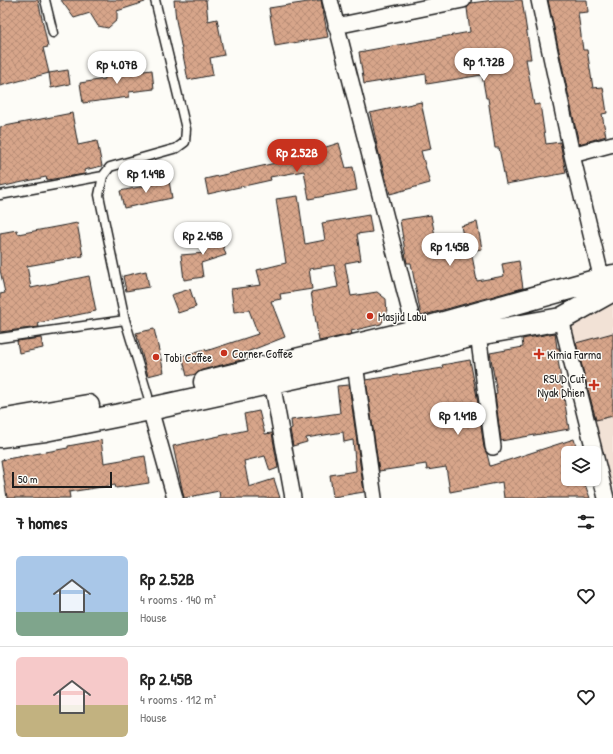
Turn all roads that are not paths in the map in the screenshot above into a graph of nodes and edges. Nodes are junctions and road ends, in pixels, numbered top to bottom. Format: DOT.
graph roads {
  1 [pos="44,0"];
  2 [pos="156,0"];
  3 [pos="330,0"];
  4 [pos="463,0"];
  5 [pos="539,0"];
  6 [pos="336,26"];
  7 [pos="53,33"];
  8 [pos="613,144"];
  9 [pos="572,155"];
  10 [pos="103,176"];
  11 [pos="0,195"];
  12 [pos="609,282"];
  13 [pos="560,319"];
  14 [pos="125,320"];
  15 [pos="415,331"];
  16 [pos="478,334"];
  17 [pos="0,338"];
  18 [pos="355,364"];
  19 [pos="272,382"];
  20 [pos="149,403"];
  21 [pos="0,421"];
  22 [pos="0,436"];
  23 [pos="493,447"];
  24 [pos="175,498"];
  25 [pos="293,498"];
  26 [pos="374,498"];
  27 [pos="606,498"];
  1 -- 7 [label="lane"];
  2 -- 10 [label="lane"];
  3 -- 6 [label="street"];
  4 -- 6 [label="street"];
  5 -- 9 [label="street"];
  6 -- 15 [label="street"];
  8 -- 9 [label="street"];
  9 -- 12 [label="street"];
  10 -- 11 [label="lane"];
  10 -- 14 [label="lane"];
  12 -- 13 [label="highway"];
  12 -- 15 [label="highway"];
  13 -- 16 [label="highway"];
  13 -- 27 [label="street"];
  14 -- 17 [label="lane"];
  14 -- 20 [label="lane"];
  15 -- 20 [label="highway"];
  16 -- 18 [label="highway"];
  16 -- 23 [label="street"];
  18 -- 19 [label="highway"];
  18 -- 26 [label="street"];
  19 -- 20 [label="highway"];
  19 -- 25 [label="street"];
  20 -- 21 [label="highway"];
  20 -- 22 [label="highway"];
  20 -- 24 [label="street"];
}
